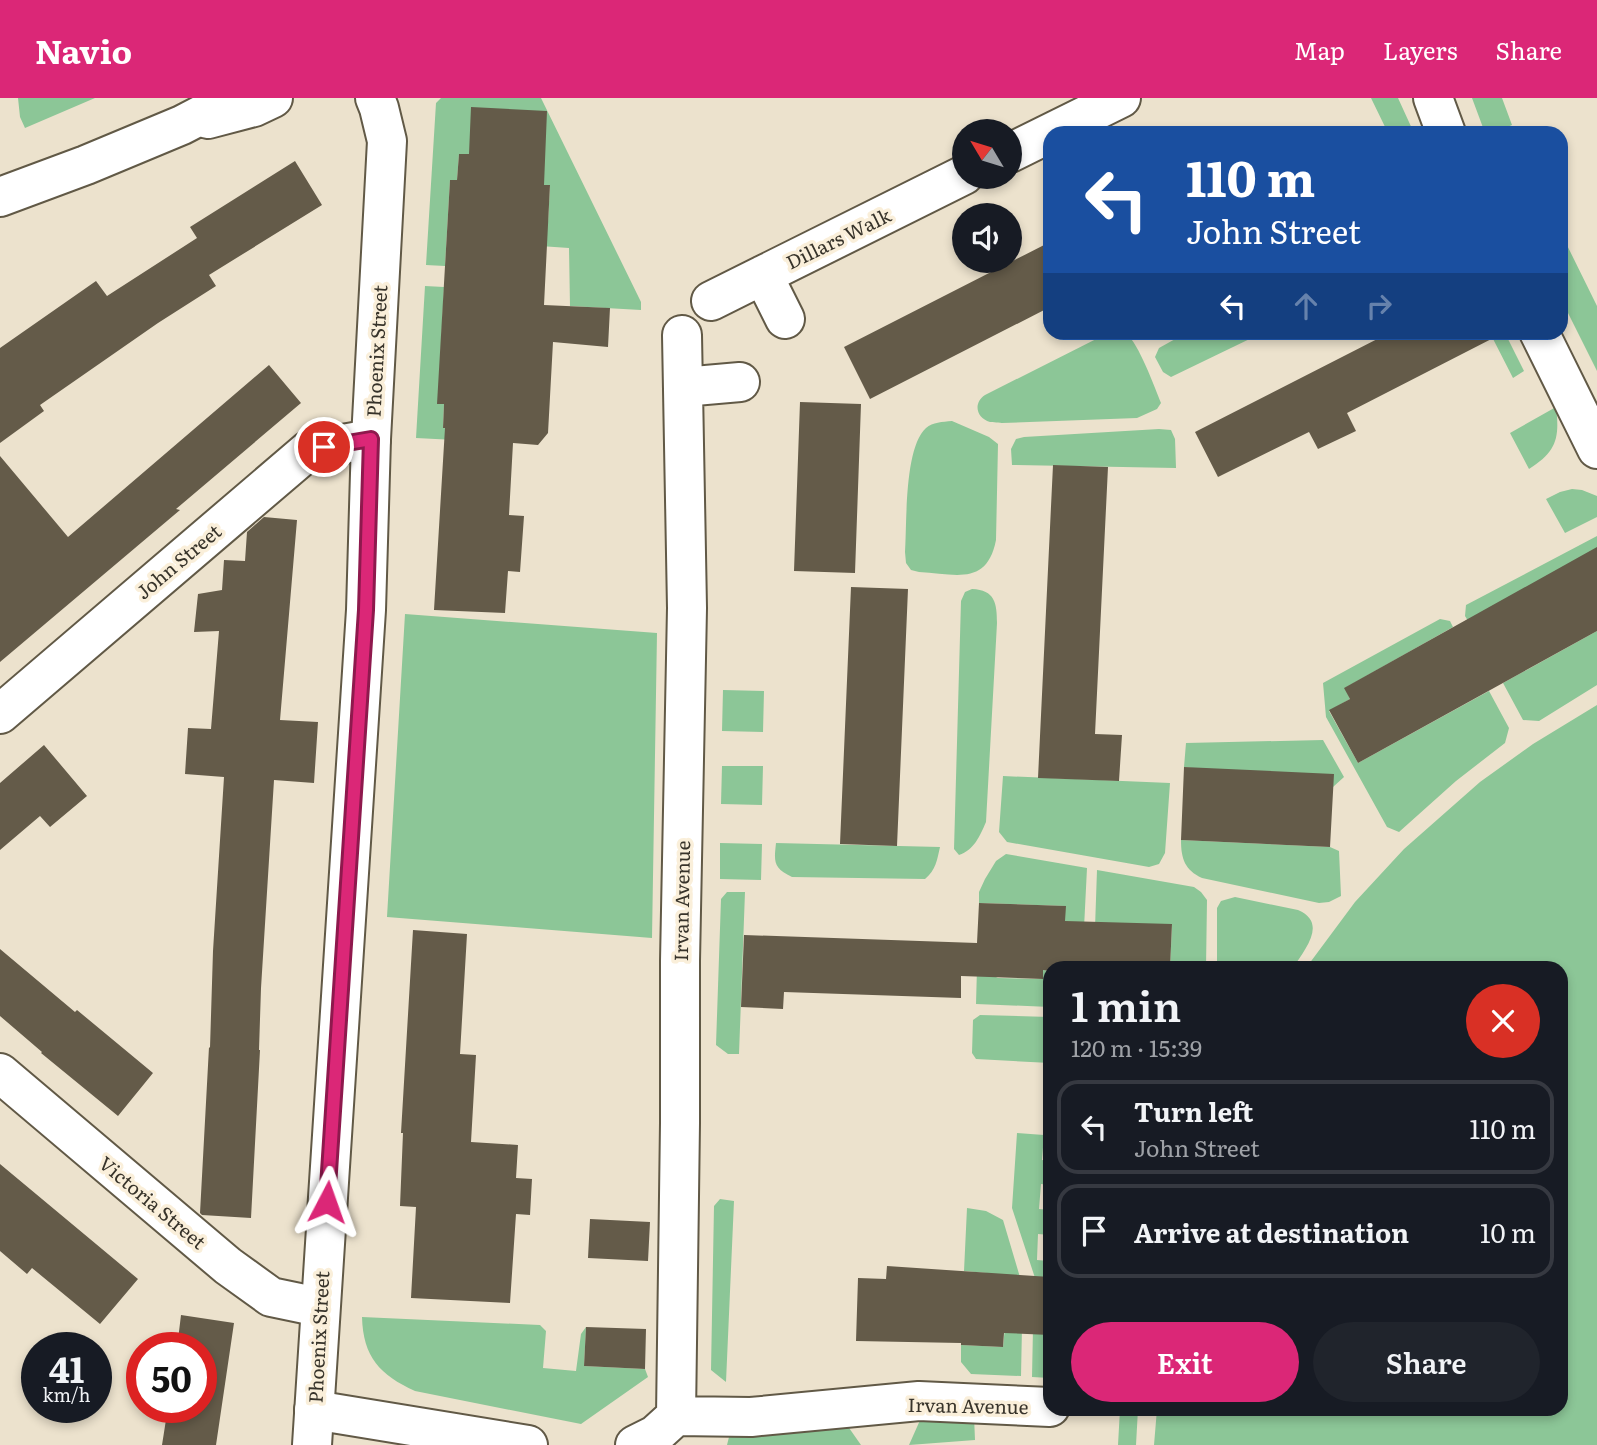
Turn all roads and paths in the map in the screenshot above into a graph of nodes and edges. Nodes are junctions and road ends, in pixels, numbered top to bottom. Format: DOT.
graph roads {
  1 [pos="234,98"];
  2 [pos="273,98"];
  3 [pos="374,98"];
  4 [pos="1121,98"];
  5 [pos="1433,98"];
  6 [pos="193,112"];
  7 [pos="1064,126"];
  8 [pos="1443,126"];
  9 [pos="1043,137"];
  10 [pos="1022,147"];
  11 [pos="86,165"];
  12 [pos="0,174"];
  13 [pos="952,182"];
  14 [pos="0,197"];
  15 [pos="763,275"];
  16 [pos="711,301"];
  17 [pos="785,319"];
  18 [pos="682,335"];
  19 [pos="1543,340"];
  20 [pos="740,382"];
  21 [pos="682,387"];
  22 [pos="371,439"];
  23 [pos="1597,449"];
  24 [pos="0,714"];
  25 [pos="0,1073"];
  26 [pos="320,1307"];
  27 [pos="1043,1407"];
  28 [pos="676,1416"];
  29 [pos="313,1427"];
  30 [pos="528,1445"];
  31 [pos="635,1445"];
  1 -- 6 [label="street"];
  2 -- 6 [label="street"];
  3 -- 22 [label="street, Phoenix Street"];
  4 -- 7 [label="street"];
  5 -- 8 [label="street"];
  6 -- 11 [label="street"];
  9 -- 10 [label="street"];
  11 -- 12 [label="street"];
  11 -- 14 [label="street"];
  13 -- 15 [label="street, Dillars Walk"];
  15 -- 16 [label="street, Dillars Walk"];
  15 -- 17 [label="street"];
  18 -- 21 [label="street, Irvan Avenue"];
  19 -- 23 [label="street"];
  20 -- 21 [label="street"];
  21 -- 28 [label="street, Irvan Avenue"];
  22 -- 24 [label="street, John Street"];
  22 -- 26 [label="street, Phoenix Street"];
  25 -- 26 [label="street, Victoria Street"];
  26 -- 29 [label="street, Phoenix Street"];
  27 -- 28 [label="street, Irvan Avenue"];
  28 -- 31 [label="street"];
  29 -- 30 [label="street"];
}
